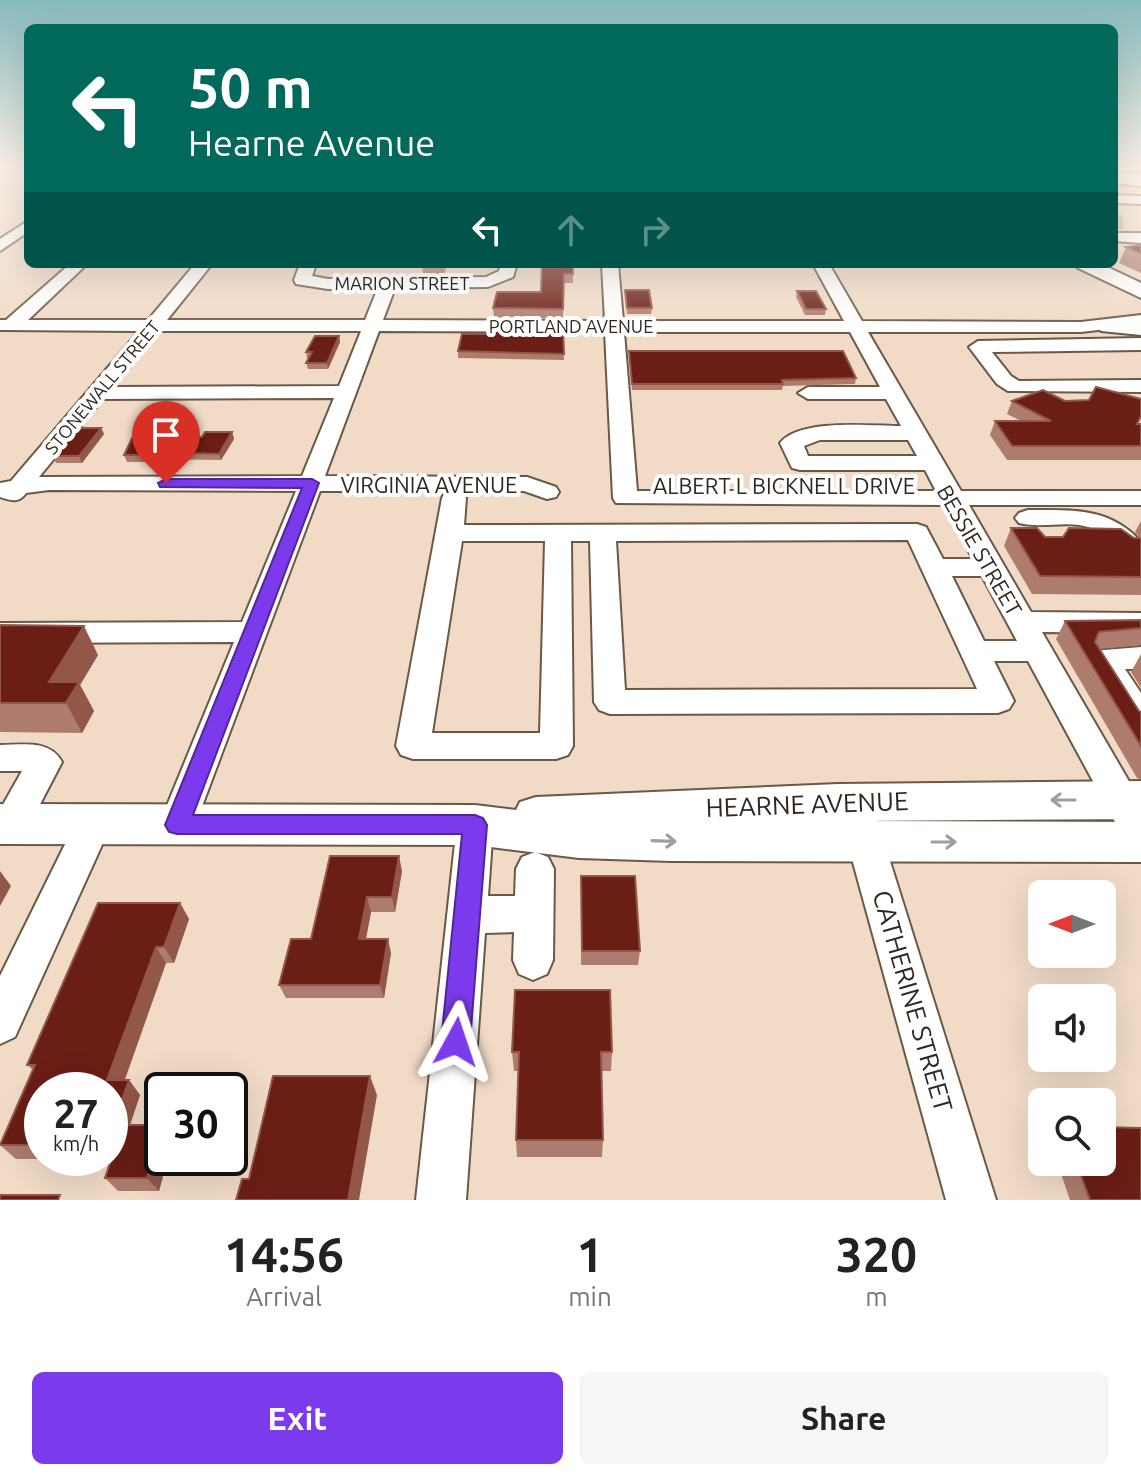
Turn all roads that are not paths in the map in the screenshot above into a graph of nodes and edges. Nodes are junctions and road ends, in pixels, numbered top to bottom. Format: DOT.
graph roads {
  1 [pos="1119,225"];
  2 [pos="0,226"];
  3 [pos="24,226"];
  4 [pos="24,228"];
  5 [pos="1132,234"];
  6 [pos="0,246"];
  7 [pos="74,268"];
  8 [pos="201,268"];
  9 [pos="306,268"];
  10 [pos="508,268"];
  11 [pos="610,268"];
  12 [pos="823,268"];
  13 [pos="1093,268"];
  14 [pos="387,288"];
  15 [pos="1141,291"];
  16 [pos="1141,320"];
  17 [pos="6,325"];
  18 [pos="153,326"];
  19 [pos="375,326"];
  20 [pos="615,326"];
  21 [pos="692,326"];
  22 [pos="811,326"];
  23 [pos="1141,328"];
  24 [pos="1106,332"];
  25 [pos="861,336"];
  26 [pos="1141,344"];
  27 [pos="820,345"];
  28 [pos="1138,385"];
  29 [pos="348,392"];
  30 [pos="97,393"];
  31 [pos="808,393"];
  32 [pos="893,393"];
  33 [pos="915,433"];
  34 [pos="942,482"];
  35 [pos="309,491"];
  36 [pos="5,496"];
  37 [pos="454,498"];
  38 [pos="1141,498"];
  39 [pos="1020,507"];
  40 [pos="450,533"];
  41 [pos="558,533"];
  42 [pos="603,533"];
  43 [pos="1046,546"];
  44 [pos="1131,547"];
  45 [pos="934,567"];
  46 [pos="990,568"];
  47 [pos="1022,622"];
  48 [pos="1141,623"];
  49 [pos="252,632"];
  50 [pos="0,633"];
  51 [pos="974,651"];
  52 [pos="1038,651"];
  53 [pos="1141,658"];
  54 [pos="1141,719"];
  55 [pos="0,758"];
  56 [pos="1135,812"];
  57 [pos="860,822"];
  58 [pos="6,824"];
  59 [pos="93,825"];
  60 [pos="177,825"];
  61 [pos="475,825"];
  62 [pos="1141,842"];
  63 [pos="535,869"];
  64 [pos="534,913"];
  65 [pos="467,915"];
  66 [pos="533,960"];
  67 [pos="0,1022"];
  68 [pos="441,1200"];
  69 [pos="971,1200"];
  1 -- 5 [label="street"];
  2 -- 3 [label="street"];
  4 -- 6 [label="street"];
  7 -- 17 [label="street"];
  8 -- 18 [label="street, STONEWALL STREET"];
  9 -- 10 [label="street, MARION STREET"];
  11 -- 20 [label="street"];
  12 -- 25 [label="street, BESSIE STREET"];
  13 -- 15 [label="main road"];
  14 -- 19 [label="street, MARION STREET"];
  16 -- 24 [label="street, PORTLAND AVENUE"];
  17 -- 18 [label="street, PORTLAND AVENUE"];
  18 -- 19 [label="street, PORTLAND AVENUE"];
  18 -- 30 [label="street, STONEWALL STREET"];
  19 -- 20 [label="street, PORTLAND AVENUE"];
  19 -- 29 [label="street, MARION STREET"];
  20 -- 21 [label="street, PORTLAND AVENUE"];
  20 -- 34 [label="street, ALBERT L BICKNELL DRIVE"];
  21 -- 22 [label="street, PORTLAND AVENUE"];
  21 -- 27 [label="street"];
  22 -- 25 [label="street, PORTLAND AVENUE"];
  22 -- 27 [label="street"];
  23 -- 24 [label="main road"];
  24 -- 25 [label="street, PORTLAND AVENUE"];
  24 -- 26 [label="street"];
  24 -- 28 [label="street"];
  24 -- 28 [label="street"];
  25 -- 27 [label="street"];
  25 -- 32 [label="street, BESSIE STREET"];
  29 -- 30 [label="street"];
  29 -- 35 [label="street, MARION STREET"];
  30 -- 36 [label="street, STONEWALL STREET"];
  31 -- 32 [label="street"];
  32 -- 33 [label="street, BESSIE STREET"];
  33 -- 34 [label="street, BESSIE STREET"];
  33 -- 34 [label="street"];
  34 -- 39 [label="street, ALBERT L BICKNELL DRIVE"];
  34 -- 46 [label="street, BESSIE STREET"];
  35 -- 36 [label="street, VIRGINIA AVENUE"];
  35 -- 37 [label="street, VIRGINIA AVENUE"];
  35 -- 37 [label="street, VIRGINIA AVENUE"];
  35 -- 49 [label="street, MARION STREET"];
  37 -- 40 [label="street"];
  38 -- 39 [label="street, ALBERT L BICKNELL DRIVE"];
  39 -- 43 [label="street"];
  39 -- 44 [label="street"];
  40 -- 41 [label="street"];
  40 -- 41 [label="street"];
  41 -- 42 [label="street"];
  42 -- 45 [label="street"];
  42 -- 51 [label="street"];
  45 -- 46 [label="street"];
  45 -- 51 [label="street"];
  46 -- 47 [label="street, BESSIE STREET"];
  47 -- 48 [label="street"];
  47 -- 52 [label="street, BESSIE STREET"];
  49 -- 50 [label="street"];
  49 -- 60 [label="street, MARION STREET"];
  51 -- 52 [label="street"];
  52 -- 56 [label="street, BESSIE STREET"];
  53 -- 54 [label="street"];
  55 -- 58 [label="street"];
  56 -- 57 [label="main road, HEARNE AVENUE, one-way"];
  57 -- 61 [label="main road, HEARNE AVENUE"];
  57 -- 62 [label="main road, HEARNE AVENUE, one-way"];
  57 -- 69 [label="street, CATHERINE STREET"];
  58 -- 59 [label="main road, HEARNE AVENUE"];
  59 -- 60 [label="main road, HEARNE AVENUE"];
  59 -- 67 [label="street"];
  60 -- 61 [label="main road, HEARNE AVENUE"];
  61 -- 65 [label="street"];
  63 -- 64 [label="street"];
  64 -- 65 [label="street"];
  64 -- 66 [label="street"];
  65 -- 68 [label="street"];
}
